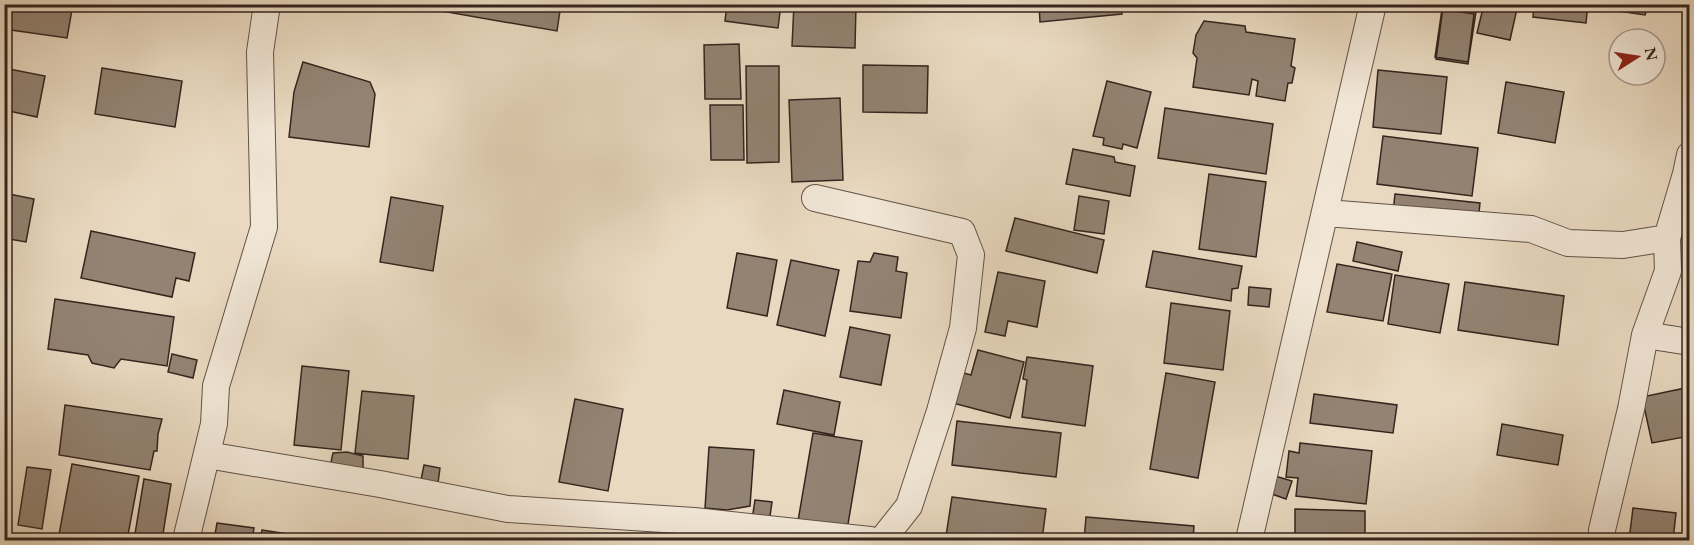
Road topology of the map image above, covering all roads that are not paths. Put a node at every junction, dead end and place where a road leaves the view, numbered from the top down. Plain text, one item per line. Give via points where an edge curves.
1 (267, 4) edge
2 (1373, 4) edge
3 (1689, 155) edge
4 (815, 198) dead end
5 (1326, 213) junction
6 (1667, 238) junction
7 (1645, 335) junction
8 (1689, 342) edge
9 (207, 455) junction
10 (186, 540) edge
11 (870, 540) edge
12 (882, 540) edge
13 (1249, 540) edge
14 (1602, 540) edge

1 - 9 street via 260,52 264,227 216,386
2 - 5 street
3 - 6 street
4 - 12 street via 962,232 971,255 963,328 940,411 909,506
5 - 6 street via 1531,229 1568,243 1623,245
5 - 13 street
6 - 7 street via 1668,271
7 - 8 street
7 - 14 street
9 - 10 street
9 - 11 street via 508,509 694,521

